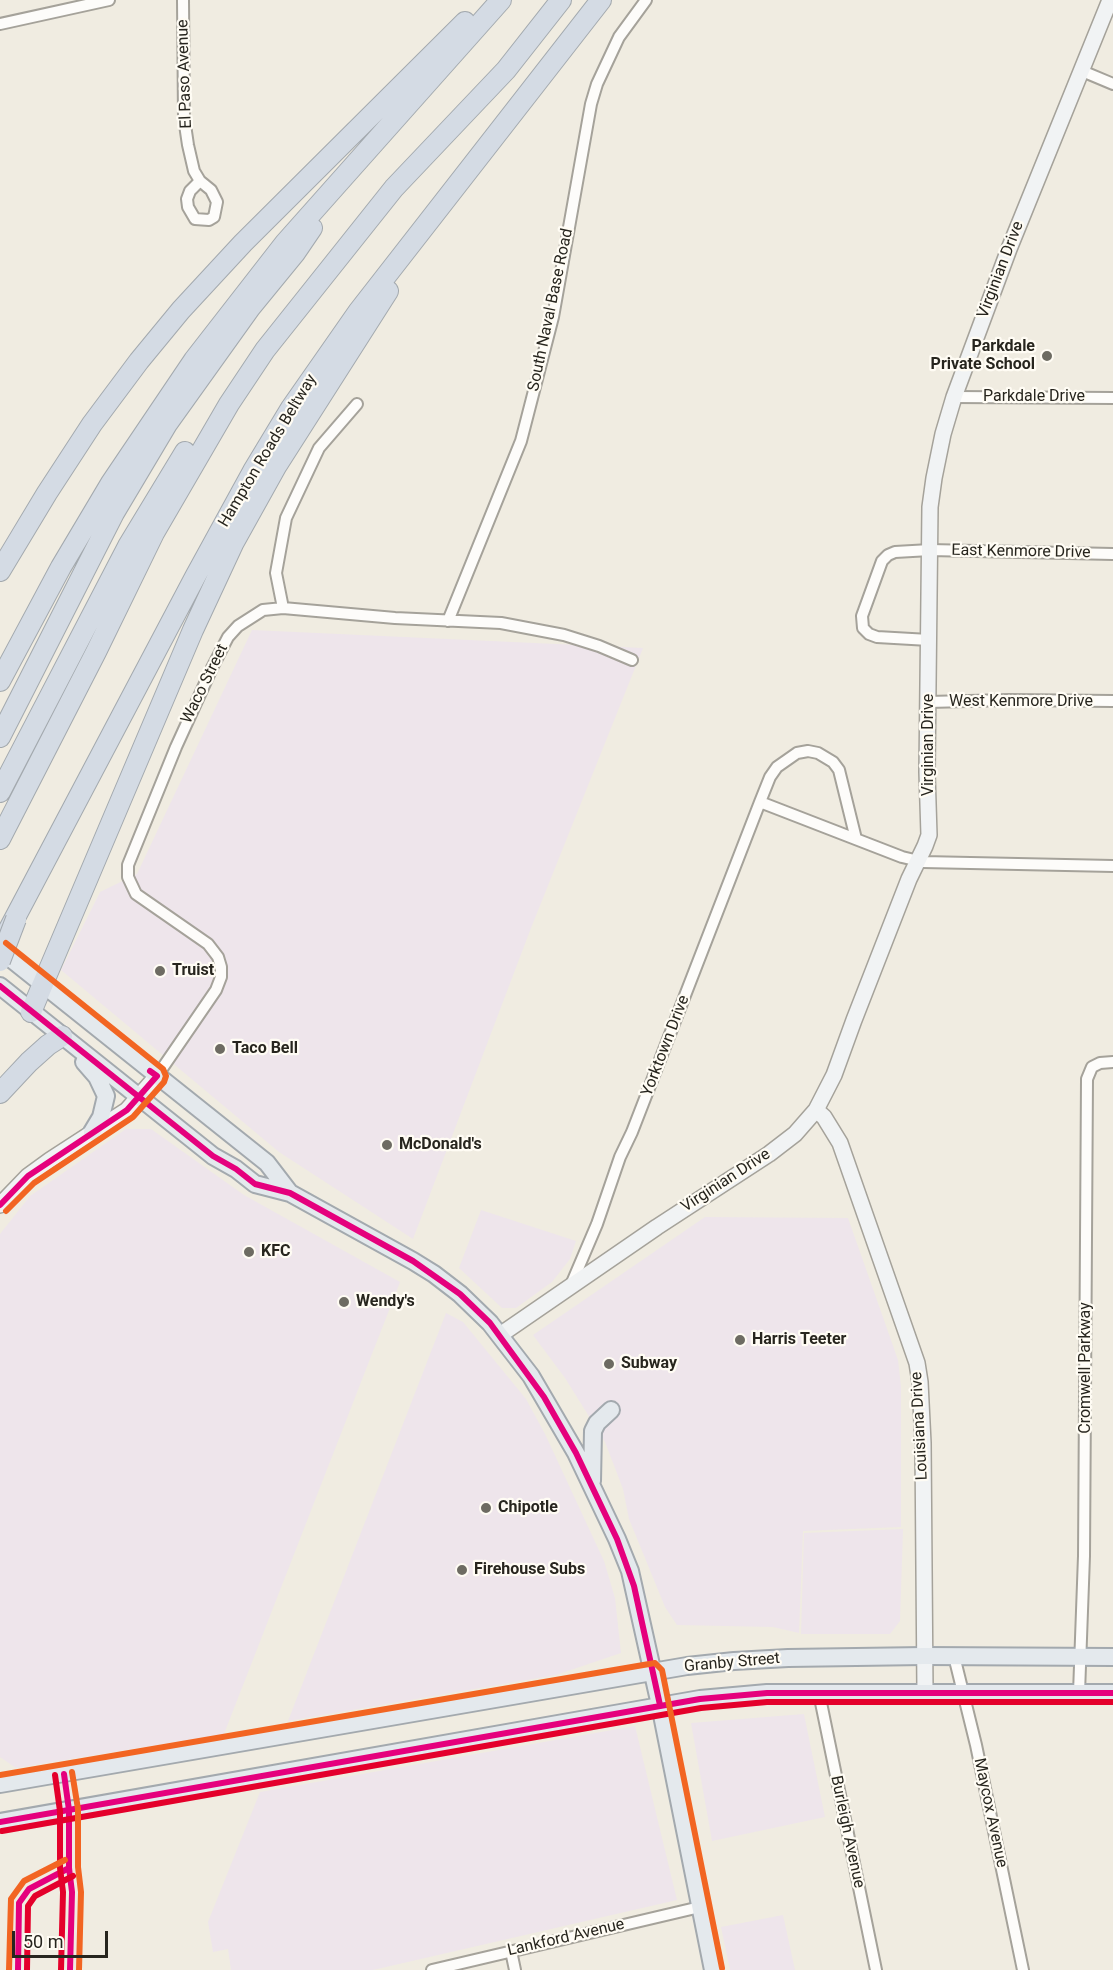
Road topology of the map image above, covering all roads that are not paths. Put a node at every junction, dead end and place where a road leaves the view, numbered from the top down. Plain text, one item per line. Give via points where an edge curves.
1 (109, 0) edge
2 (183, 0) edge
3 (485, 0) edge
4 (501, 0) edge
5 (561, 0) edge
6 (601, 0) edge
7 (646, 0) edge
8 (1110, 0) edge
9 (0, 24) edge
10 (534, 33) junction
11 (1082, 71) junction
12 (1113, 84) edge
13 (347, 172) junction
14 (200, 181) dead end
15 (432, 217) junction
16 (954, 397) junction
17 (1113, 398) edge
18 (357, 404) dead end
19 (930, 550) junction
20 (1113, 554) edge
21 (0, 571) edge
22 (282, 608) junction
23 (448, 621) junction
24 (929, 640) junction
25 (632, 660) dead end
26 (0, 681) edge
27 (1113, 701) edge
28 (928, 702) junction
29 (0, 736) edge
30 (0, 792) edge
31 (760, 802) junction
32 (0, 839) edge
33 (856, 839) junction
34 (918, 861) junction
35 (1113, 866) edge
36 (16, 919) junction
37 (0, 944) edge
38 (0, 950) edge
39 (0, 961) edge
40 (0, 986) edge
41 (43, 986) junction
42 (32, 1012) junction
43 (62, 1036) junction
44 (1113, 1062) edge
45 (156, 1077) junction
46 (0, 1093) edge
47 (140, 1097) junction
48 (816, 1110) junction
49 (92, 1132) junction
50 (290, 1193) junction
51 (0, 1205) edge
52 (570, 1288) junction
53 (500, 1335) junction
54 (611, 1410) dead end
55 (592, 1485) junction
56 (924, 1656) junction
57 (954, 1656) junction
58 (1080, 1656) junction
59 (1113, 1657) edge
60 (653, 1672) junction
61 (925, 1692) junction
62 (963, 1692) junction
63 (819, 1693) junction
64 (1079, 1693) junction
65 (1113, 1693) edge
66 (660, 1705) junction
67 (0, 1784) edge
68 (0, 1822) edge
69 (700, 1907) junction
70 (511, 1951) junction
71 (432, 1970) edge
72 (515, 1970) edge
73 (713, 1970) edge
74 (876, 1970) edge
75 (1023, 1970) edge

1 - 9 street
2 - 14 street, El Paso Avenue via 184,118 194,171
3 - 21 highway via 181,310 92,424
4 - 13 highway
5 - 10 highway
6 - 15 highway, Hampton Roads Beltway
7 - 23 street, South Naval Base Road via 619,37 597,84 553,317 527,421
8 - 11 street, Virginian Drive
10 - 30 highway via 347,234 271,327 226,390 128,546
10 - 32 highway via 506,70 394,188 265,350 235,395 154,533
11 - 12 street
11 - 16 street, Virginian Drive via 1013,238
13 - 26 highway via 254,281 152,419 61,567
13 - 29 highway via 295,253 250,308 167,424 99,541
15 - 36 highway, Hampton Roads Beltway via 332,349 253,471
15 - 41 highway via 277,465 233,544
16 - 17 street, Parkdale Drive
16 - 19 street, Virginian Drive via 934,478
18 - 22 street via 319,448 286,518 276,573
19 - 20 street, East Kenmore Drive
19 - 24 street, Virginian Drive
19 - 24 street, East Kenmore Drive via 895,552 882,561 861,622 869,634 877,637
22 - 23 street, Waco Street
22 - 45 street, Waco Street via 251,616 228,637 176,747 128,865 128,877 136,894 208,944 221,967 216,990
23 - 25 street, Waco Street via 530,627
24 - 28 street, Virginian Drive
27 - 28 street, West Kenmore Drive
28 - 34 street, Virginian Drive via 930,823
31 - 33 street
31 - 33 street, Yorktown Drive via 770,777 786,759 797,753 818,753 839,770
31 - 52 street, Yorktown Drive
33 - 34 street
34 - 35 street
34 - 48 street, Virginian Drive via 844,1051
36 - 37 highway, Hampton Roads Beltway, bridge
36 - 39 highway, bridge
38 - 41 main road
40 - 42 main road
41 - 42 highway
41 - 45 main road
42 - 43 main road
43 - 46 highway via 45,1047
43 - 47 main road
43 - 49 main road via 97,1077 106,1096
44 - 58 street, Cromwell Parkway via 1092,1067 1087,1079
45 - 47 street
45 - 50 main road via 267,1164
47 - 49 street
47 - 50 main road via 213,1156 255,1184
48 - 52 street, Virginian Drive via 795,1134 769,1154
48 - 56 street, Louisiana Drive via 840,1143 918,1372 923,1443
49 - 51 street via 28,1176
50 - 53 main road via 412,1260 460,1294
52 - 53 street, Virginian Drive
53 - 55 main road via 544,1397
54 - 55 main road via 597,1423 591,1436
55 - 60 main road via 630,1571
56 - 57 main road, Granby Street
56 - 60 main road, Granby Street via 734,1661
56 - 61 street, Louisiana Drive
57 - 58 main road, Granby Street
57 - 62 street, Maycox Avenue
58 - 59 main road, Granby Street
58 - 64 street, Cromwell Parkway
60 - 66 main road
60 - 67 main road, Granby Street
61 - 62 main road, Granby Street
61 - 63 main road, Granby Street
62 - 64 main road, Granby Street
62 - 75 street, Maycox Avenue
63 - 66 main road, Granby Street via 767,1693
63 - 74 street, Burleigh Avenue
64 - 65 main road, Granby Street
66 - 68 main road, Granby Street
66 - 69 main road
69 - 70 street, Lankford Avenue
69 - 73 main road
70 - 71 street, Lankford Avenue
70 - 72 street

